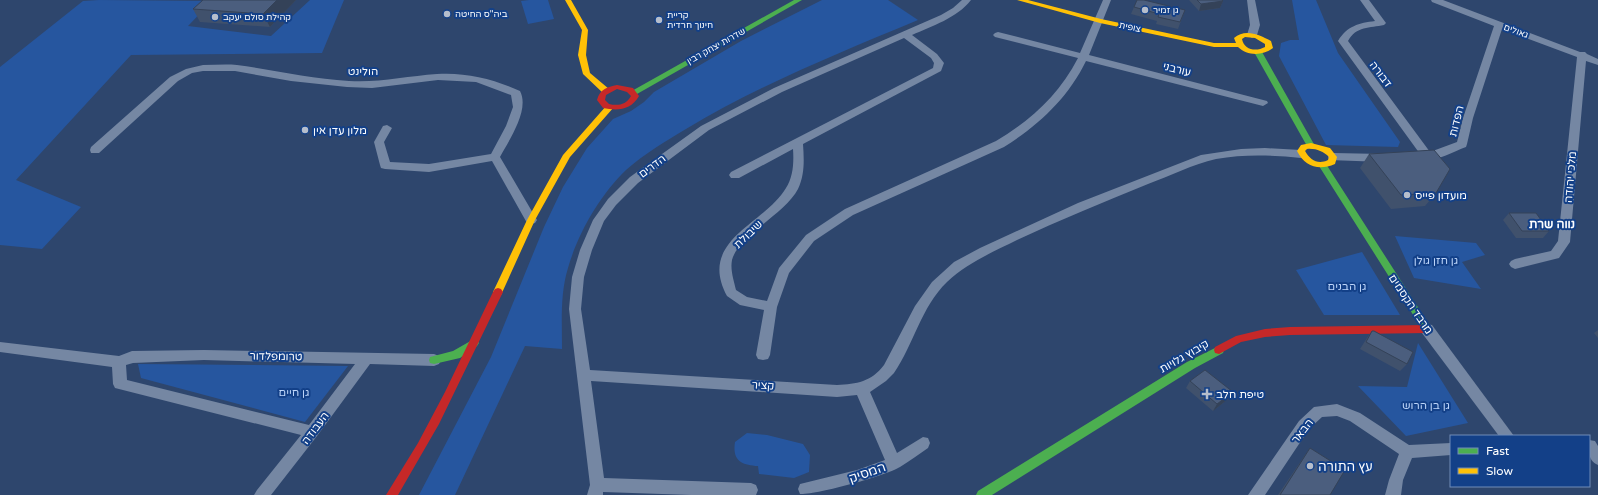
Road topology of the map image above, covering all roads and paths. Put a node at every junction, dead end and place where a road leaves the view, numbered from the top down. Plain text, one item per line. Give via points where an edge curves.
1 (568, 0) edge
2 (799, 0) edge
3 (967, 0) edge
4 (1020, 0) edge
5 (1108, 0) edge
6 (1251, 0) edge
7 (1364, 0) edge
8 (1435, 0) edge
9 (1100, 21) junction
10 (1499, 24) junction
11 (905, 34) junction
12 (998, 35) dead end
13 (1252, 35) junction
14 (1240, 45) junction
15 (1258, 52) junction
16 (1582, 54) junction
17 (1084, 58) junction
18 (1598, 62) edge
19 (606, 91) junction
20 (634, 92) junction
21 (1263, 103) dead end
22 (610, 107) junction
23 (387, 128) dead end
24 (798, 143) junction
25 (1311, 146) junction
26 (95, 150) dead end
27 (1301, 154) junction
28 (495, 157) junction
29 (1333, 157) junction
30 (1396, 157) edge
31 (1412, 157) edge
32 (1428, 157) junction
33 (1323, 166) junction
34 (735, 175) dead end
35 (531, 220) junction
36 (1515, 264) dead end
37 (771, 307) junction
38 (1427, 329) junction
39 (475, 342) junction
40 (0, 347) edge
41 (763, 355) dead end
42 (366, 359) junction
43 (119, 362) junction
44 (441, 368) junction
45 (584, 375) junction
46 (454, 383) junction
47 (862, 389) junction
48 (312, 432) junction
49 (1506, 435) edge
50 (1598, 438) edge
51 (923, 443) dead end
52 (1590, 445) edge
53 (1590, 447) edge
54 (1450, 449) edge
55 (1407, 452) junction
56 (1598, 458) edge
57 (894, 463) junction
58 (406, 473) junction
59 (805, 489) dead end
60 (596, 490) edge
61 (751, 490) dead end
62 (988, 493) edge
63 (262, 495) edge
64 (392, 495) edge
65 (399, 495) edge
66 (1256, 495) edge
67 (1393, 495) edge

1 - 19 street via 585,30 582,55 587,74
2 - 20 street, שדרות יצחק רבין
3 - 11 street, הדרים via 944,17
4 - 9 street, צופית
5 - 9 street
6 - 13 street via 1255,25
7 - 32 street, דבורה via 1381,23 1352,28 1343,41
8 - 10 street, גאולים
9 - 14 street, צופית via 1214,45
9 - 17 street
10 - 16 street, גאולים
10 - 32 street, הפדות via 1462,144
11 - 24 street via 934,56 939,63 938,69
11 - 45 street, הדרים via 778,90 705,128 639,175 612,202 599,220 578,277 575,309
12 - 17 street, עורבני
13 - 14 street via 1240,36
13 - 15 street via 1262,38 1270,46 1267,50
14 - 15 street
15 - 25 street
16 - 18 street, גאולים
16 - 36 street, מלכי יהודה via 1564,242 1555,255
17 - 21 street, עורבני
17 - 37 street via 1048,109 1019,134 849,212 816,234 797,252 783,271
19 - 20 street via 622,87
19 - 22 street via 601,100
20 - 22 street via 631,103 621,107
22 - 35 street via 567,155
23 - 28 street via 379,142 385,165 429,168
24 - 34 street
24 - 37 street, שיבולת via 798,175 792,190 736,244 726,260 726,276 731,293 744,301
25 - 27 street via 1302,149
25 - 29 street via 1327,150
26 - 28 street, הולינט via 174,79 189,71 203,68 235,68 347,84 372,85 438,77 477,79 503,87 516,93 518,107
27 - 33 street via 1312,164
27 - 47 street via 1243,151 1205,158 1072,210 985,250 962,264 930,293 888,371
28 - 35 street
29 - 30 street
29 - 33 street via 1330,164
31 - 32 street, הפדות
33 - 38 street, מרבד הקסמים
35 - 39 street
37 - 41 street
38 - 49 street, מרבד הקסמים
38 - 62 street, קיבוץ גלויות via 1290,331 1239,338 1191,365
39 - 44 street via 462,354 448,359
39 - 46 street
40 - 43 street, טרומפלדור
42 - 43 street, טרומפלדור via 204,355 132,358
42 - 44 street, טרומפלדור
42 - 48 street, העבודה
43 - 48 street via 120,384
44 - 46 street
45 - 47 street, קציר via 837,391
45 - 60 street, הדרים
46 - 58 street
47 - 57 street
48 - 63 street, העבודה
50 - 52 street
51 - 57 street, המסיק
53 - 56 street
54 - 55 street
55 - 66 street, הבאר via 1355,417 1337,410 1319,411 1304,425
55 - 67 street
57 - 59 street, המסיק via 820,487
58 - 64 street
58 - 65 street
60 - 61 street

